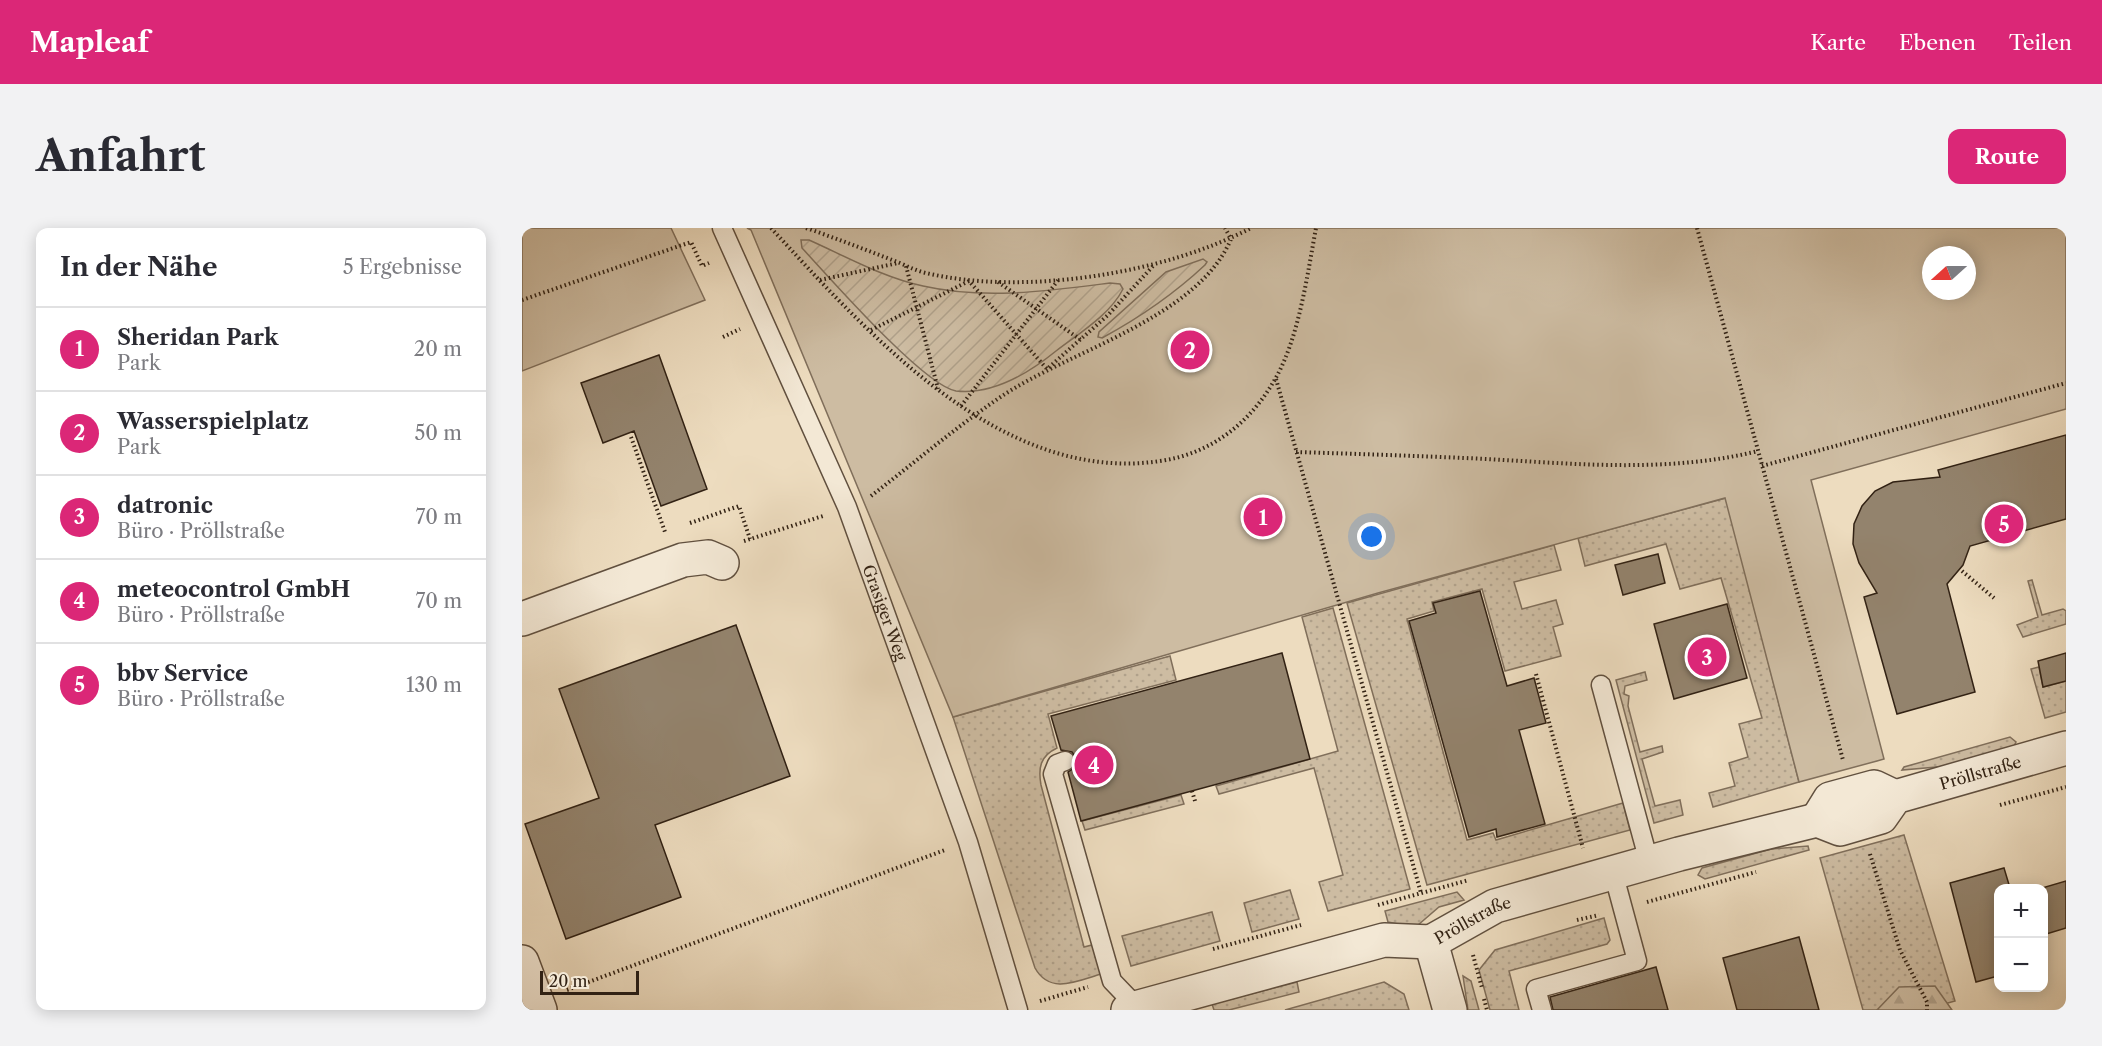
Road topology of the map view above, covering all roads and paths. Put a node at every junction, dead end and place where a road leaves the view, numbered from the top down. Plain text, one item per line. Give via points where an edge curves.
1 (722, 228) edge
2 (771, 228) edge
3 (806, 228) edge
4 (1225, 228) edge
5 (1251, 228) edge
6 (1316, 228) edge
7 (1697, 228) edge
8 (1231, 238) junction
9 (733, 252) junction
10 (899, 263) junction
11 (1155, 264) junction
12 (905, 266) junction
13 (1059, 279) junction
14 (819, 280) junction
15 (969, 281) junction
16 (997, 281) junction
17 (522, 300) edge
18 (917, 309) junction
19 (1036, 309) junction
20 (871, 330) junction
21 (1017, 334) junction
22 (1082, 340) junction
23 (1047, 369) junction
24 (1275, 379) junction
25 (2066, 383) edge
26 (938, 389) junction
27 (961, 406) junction
28 (976, 415) junction
29 (631, 437) dead end
30 (1296, 452) junction
31 (1758, 452) junction
32 (1762, 466) junction
33 (847, 507) junction
34 (665, 532) dead end
35 (715, 560) joint
36 (1962, 571) dead end
37 (1994, 598) dead end
38 (522, 619) edge
39 (1536, 674) dead end
40 (1601, 685) dead end
41 (2066, 748) edge
42 (1065, 761) dead end
43 (1846, 770) dead end
44 (2066, 787) edge
45 (1192, 791) dead end
46 (1195, 801) dead end
47 (1997, 805) dead end
48 (968, 842) junction
49 (1583, 849) dead end
50 (1869, 850) dead end
51 (1649, 862) junction
52 (1613, 872) junction
53 (1757, 872) dead end
54 (1421, 893) dead end
55 (1623, 908) junction
56 (1565, 924) dead end
57 (1434, 950) junction
58 (522, 962) edge
59 (571, 999) dead end
60 (1133, 1009) edge
61 (540, 1010) edge
62 (1018, 1010) edge
63 (1450, 1010) edge
64 (1487, 1010) edge
65 (1542, 1010) edge
66 (1928, 1010) edge

1 - 9 lane, Grasiger Weg
2 - 14 path
3 - 10 path
4 - 8 path
5 - 8 path
6 - 24 path via 1294,330
7 - 31 path
8 - 11 path
8 - 23 path via 1224,256 1184,294 1130,331
9 - 17 path via 702,266 691,242
9 - 33 lane, Grasiger Weg
10 - 12 path
10 - 14 path
11 - 13 path
11 - 22 path
12 - 15 path
12 - 18 path
13 - 16 path
13 - 19 path
14 - 20 path
15 - 16 path
15 - 18 path
15 - 21 path
16 - 19 path
18 - 20 path
18 - 26 path
19 - 21 path
19 - 22 path
20 - 26 path
21 - 23 path
21 - 27 path
22 - 23 path
23 - 28 path
24 - 28 path via 1257,408 1237,428 1187,455 1148,463 1112,464 1061,454 1030,445
24 - 30 path
25 - 32 path
26 - 27 path
27 - 28 path
28 - 33 path via 866,500
29 - 34 path
30 - 31 path via 1595,465 1688,463
30 - 54 path
31 - 32 path
32 - 43 path
33 - 35 path via 750,539
33 - 48 lane, Grasiger Weg
35 - 38 street via 683,560
36 - 37 path
39 - 49 path
40 - 51 lane
41 - 51 street, Pröllstraße via 1894,797 1874,787 1830,799 1817,820
42 - 60 lane via 1057,764 1053,774 1112,981
44 - 47 path
45 - 46 path
48 - 59 path via 567,989
48 - 62 lane, Grasiger Weg
50 - 66 path via 1896,940
51 - 52 street, Pröllstraße
52 - 55 lane
52 - 57 street, Pröllstraße via 1495,906
53 - 55 path
55 - 56 path
55 - 65 lane via 1637,961 1536,989
57 - 60 street, Pröllstraße via 1384,940
57 - 63 street
57 - 64 path via 1471,949
58 - 61 street

